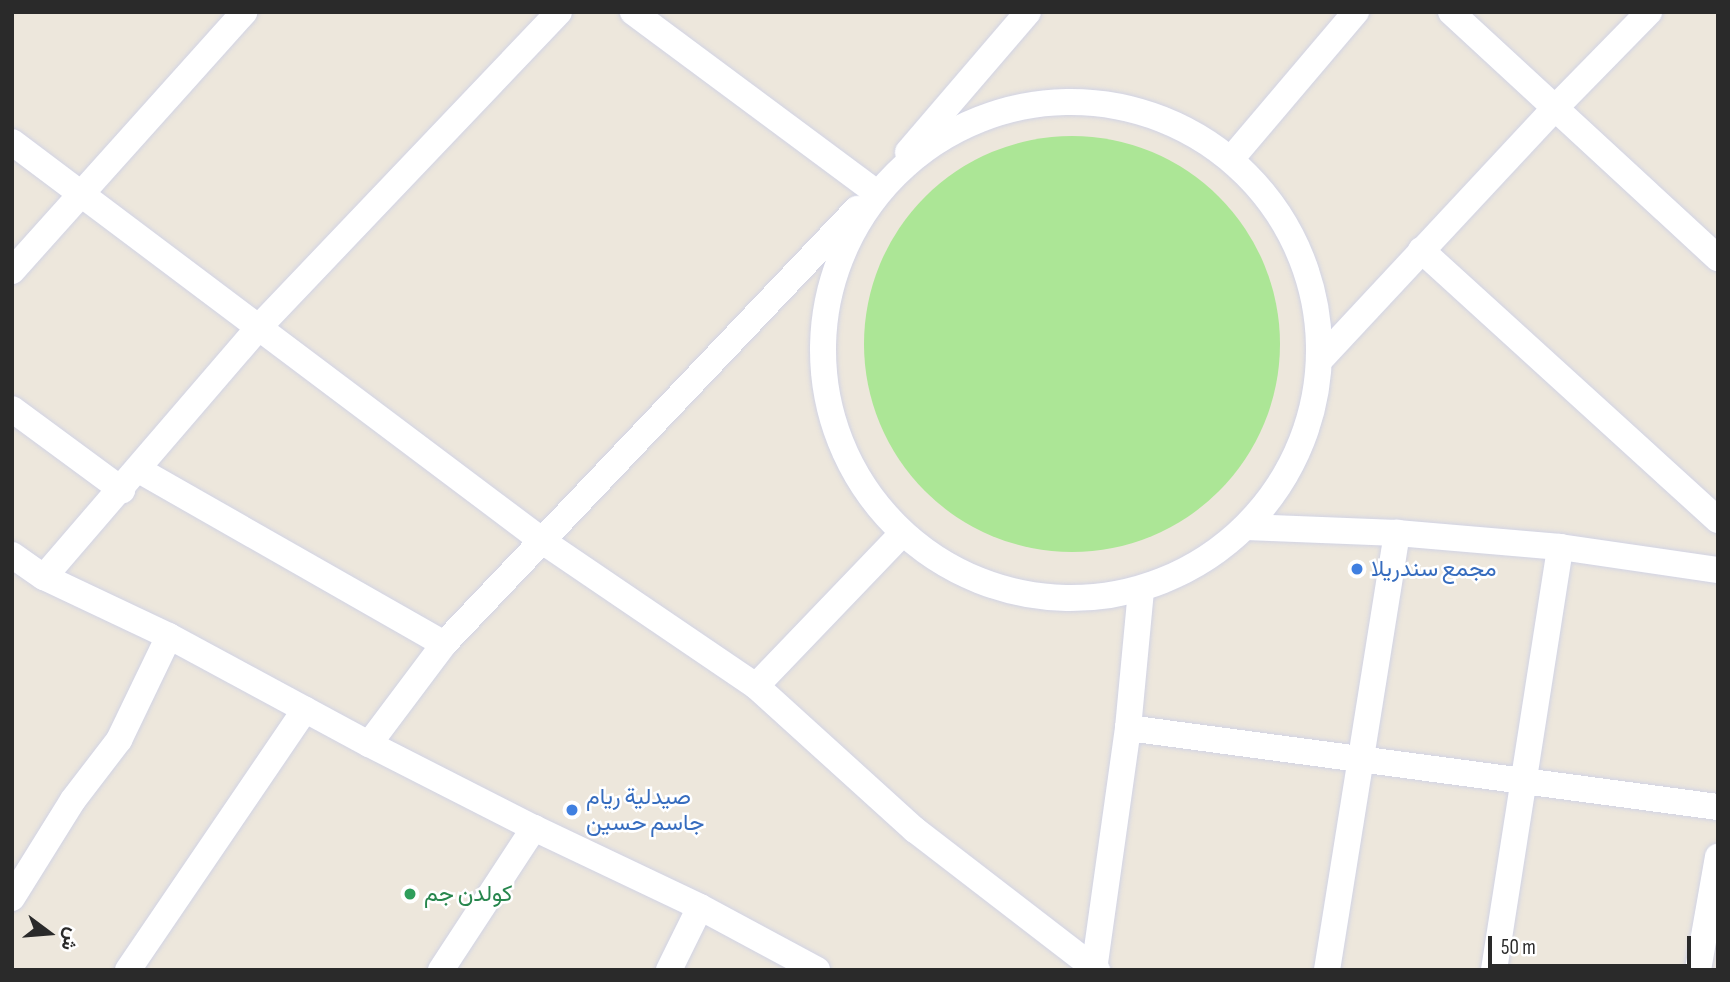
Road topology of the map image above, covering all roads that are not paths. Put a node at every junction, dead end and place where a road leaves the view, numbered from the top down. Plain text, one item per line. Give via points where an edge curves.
1 (244, 12) edge
2 (559, 12) edge
3 (633, 12) edge
4 (1028, 12) edge
5 (1356, 12) edge
6 (1451, 12) edge
7 (1649, 12) edge
8 (1554, 108) junction
9 (12, 142) edge
10 (1232, 158) junction
11 (874, 191) junction
12 (82, 193) junction
13 (1421, 250) junction
14 (1718, 258) edge
15 (12, 271) edge
16 (259, 327) junction
17 (1320, 360) junction
18 (12, 409) edge
19 (139, 470) junction
20 (122, 490) junction
21 (1718, 520) edge
22 (1246, 527) junction
23 (1397, 533) junction
24 (902, 534) junction
25 (544, 542) junction
26 (1560, 547) junction
27 (12, 555) edge
28 (1718, 570) edge
29 (44, 578) junction
30 (1141, 590) junction
31 (169, 636) junction
32 (444, 644) junction
33 (756, 687) junction
34 (305, 710) junction
35 (1128, 727) junction
36 (369, 744) junction
37 (1361, 759) junction
38 (1524, 781) junction
39 (1718, 807) edge
40 (534, 828) junction
41 (1718, 857) edge
42 (12, 898) edge
43 (700, 906) junction
44 (1095, 969) edge
45 (128, 970) edge
46 (441, 970) edge
47 (669, 970) edge
48 (817, 970) edge
49 (1327, 970) edge
50 (1494, 970) edge
51 (1698, 970) edge

1 - 12 street
2 - 16 street
3 - 11 street
4 - 11 street
5 - 10 street
6 - 8 street
7 - 8 street
8 - 13 street
8 - 14 street
9 - 12 street
10 - 11 street via 1161,117 1080,100 999,111 925,149
10 - 17 street via 1287,227 1312,285
11 - 24 street via 835,272 823,342 831,413 849,457 858,478
11 - 25 street
12 - 15 street
12 - 16 street
13 - 17 street
13 - 21 street
16 - 19 street
16 - 25 street
17 - 22 street via 1310,421 1284,478
18 - 20 street
19 - 20 street
19 - 32 street
20 - 29 street
22 - 23 street
22 - 30 street via 1197,565
23 - 26 street
23 - 37 street
24 - 30 street via 974,580 1056,599
24 - 33 street
25 - 32 street
25 - 33 street
26 - 28 street
26 - 38 street
27 - 29 street
29 - 31 street
30 - 35 street
31 - 34 street
31 - 42 street via 119,740 73,800
32 - 36 street
33 - 44 street via 915,830
34 - 36 street
34 - 45 street
35 - 37 street
35 - 44 street
36 - 40 street
37 - 38 street
37 - 49 street
38 - 39 street
38 - 50 street
40 - 43 street
40 - 46 street
41 - 51 street
43 - 47 street
43 - 48 street

